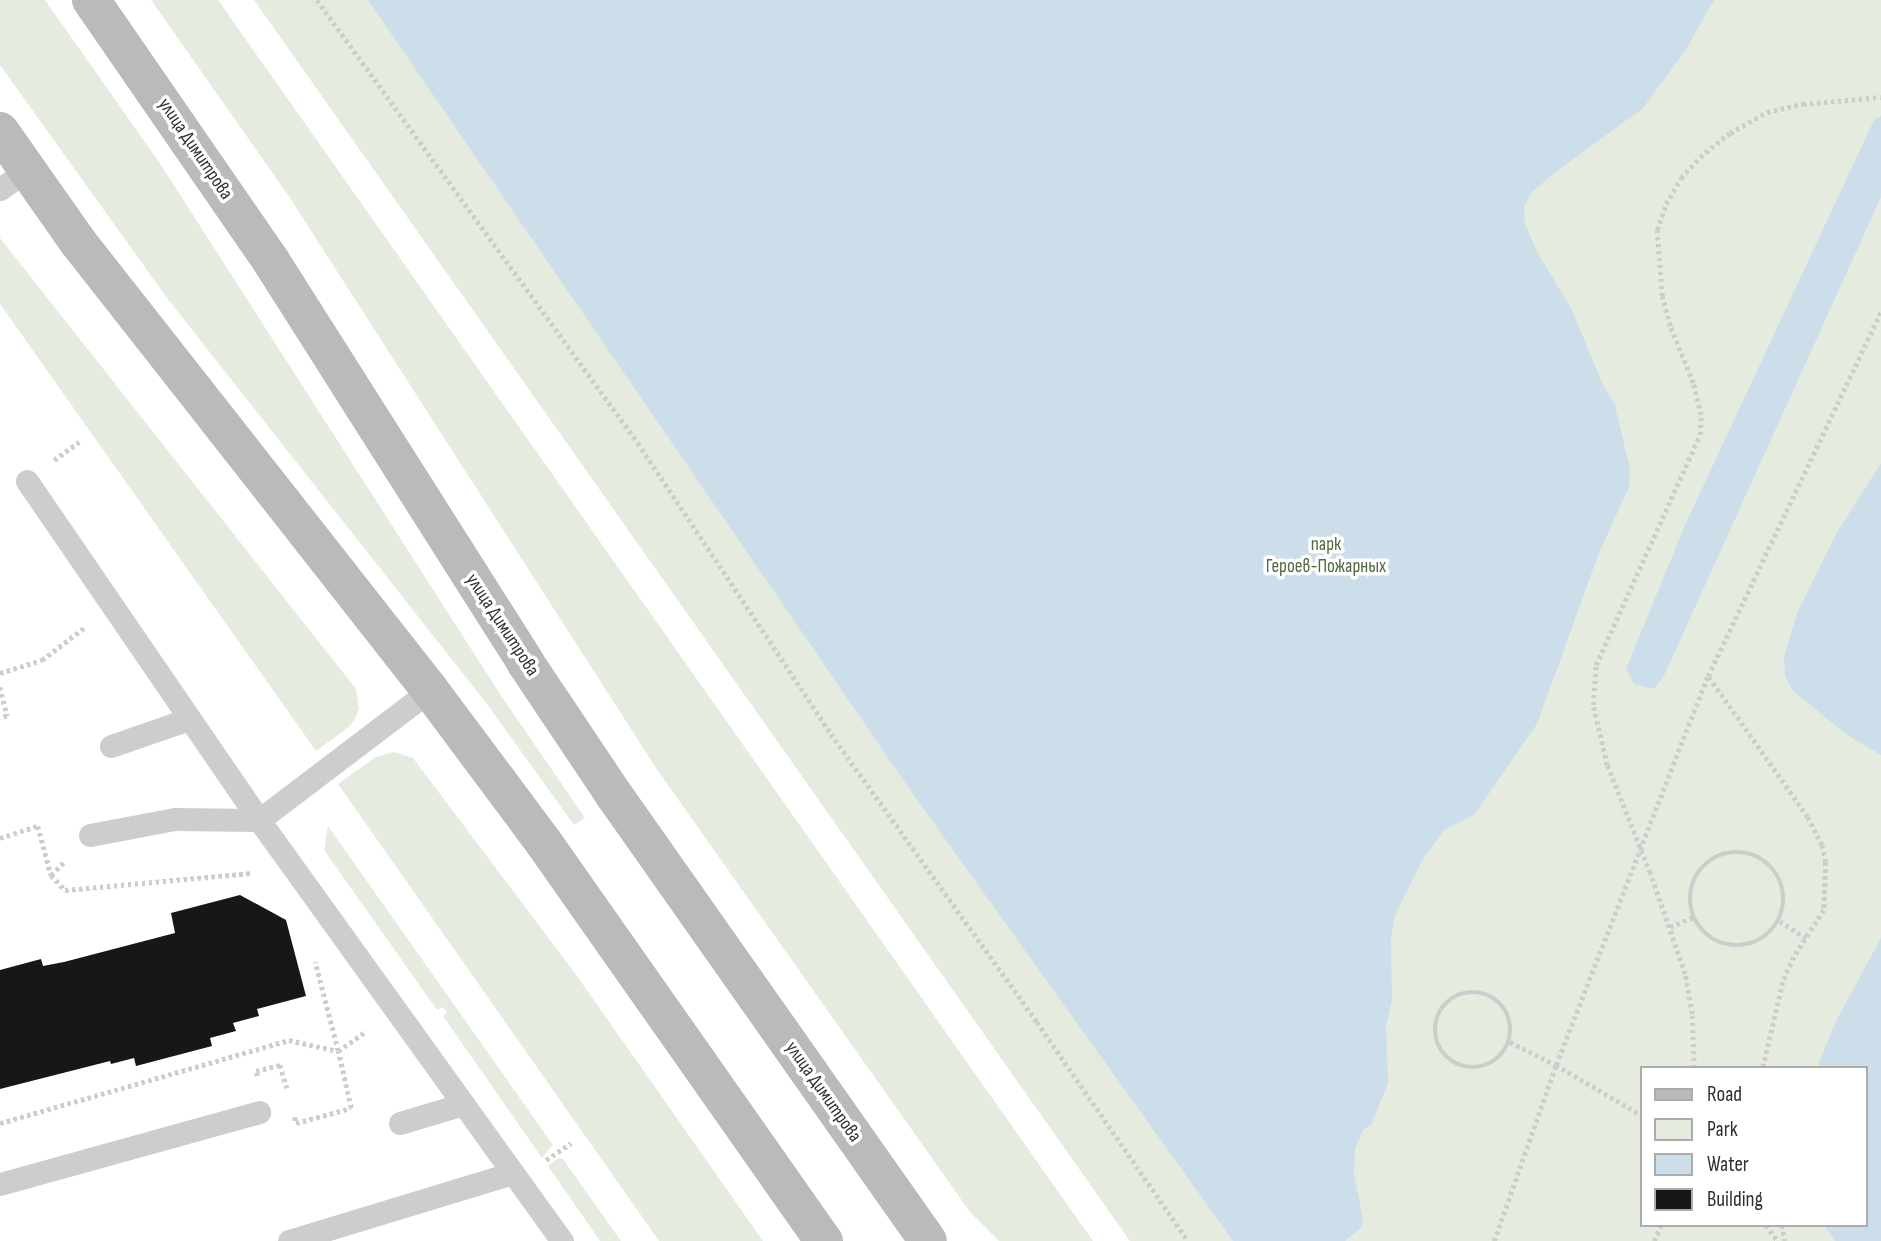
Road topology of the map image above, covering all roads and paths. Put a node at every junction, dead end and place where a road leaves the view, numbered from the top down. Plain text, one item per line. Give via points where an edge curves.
1 (91, 0) edge
2 (317, 0) edge
3 (1881, 97) edge
4 (0, 131) edge
5 (14, 179) edge
6 (1881, 312) edge
7 (27, 481) dead end
8 (112, 607) junction
9 (0, 673) edge
10 (1708, 676) junction
11 (0, 687) edge
12 (430, 690) junction
13 (0, 718) edge
14 (189, 719) junction
15 (111, 746) dead end
16 (259, 820) junction
17 (90, 835) dead end
18 (0, 838) edge
19 (1640, 851) junction
20 (49, 866) dead end
21 (261, 874) dead end
22 (51, 875) dead end
23 (1694, 917) junction
24 (1780, 921) junction
25 (1670, 927) junction
26 (1807, 939) junction
27 (312, 952) dead end
28 (396, 1011) junction
29 (1510, 1042) junction
30 (338, 1051) junction
31 (1556, 1065) junction
32 (1694, 1066) edge
33 (1763, 1066) edge
34 (274, 1067) dead end
35 (287, 1091) dead end
36 (463, 1104) junction
37 (259, 1112) dead end
38 (294, 1113) dead end
39 (1640, 1114) edge
40 (0, 1123) edge
41 (400, 1123) dead end
42 (513, 1173) junction
43 (0, 1184) edge
44 (289, 1241) edge
45 (562, 1241) edge
46 (824, 1241) edge
47 (928, 1241) edge
48 (1188, 1241) edge
49 (1494, 1241) edge

1 - 47 street, улица Димитрова via 271,261 614,796
2 - 48 path via 638,443 831,734
3 - 19 path via 1767,112 1730,132 1681,178 1661,217 1657,259 1662,296 1693,383 1701,415 1700,435 1596,664 1592,685 1606,765
4 - 5 street
5 - 12 street via 78,242
6 - 10 path
7 - 8 lane
8 - 9 path via 42,660
8 - 14 lane
10 - 19 path
10 - 26 path via 1808,817 1822,845 1824,910
11 - 13 path via 7,716
12 - 16 lane
12 - 46 street
14 - 15 lane
14 - 16 lane
16 - 17 lane via 175,819
16 - 28 lane
18 - 20 path via 38,826
19 - 25 path
19 - 31 path
21 - 22 path via 65,890
23 - 24 path via 1706,935 1725,945 1746,945 1766,937
23 - 24 path via 1690,896 1695,876 1709,860 1739,852 1769,862 1781,879 1785,900
23 - 25 path
24 - 26 path
25 - 32 path via 1692,1014
26 - 33 path via 1783,982
27 - 30 path
28 - 30 path
28 - 36 lane
29 - 29 path via 1511,1024 1504,1007 1490,995 1472,991 1454,996 1440,1009 1435,1026 1437,1045 1448,1060 1465,1068 1484,1067 1500,1058
29 - 31 path
30 - 38 path via 351,1108 296,1122
30 - 40 path via 289,1040
31 - 39 path
31 - 49 path
34 - 35 path via 280,1065
36 - 41 lane
36 - 42 lane
37 - 43 lane
42 - 44 lane
42 - 45 lane

